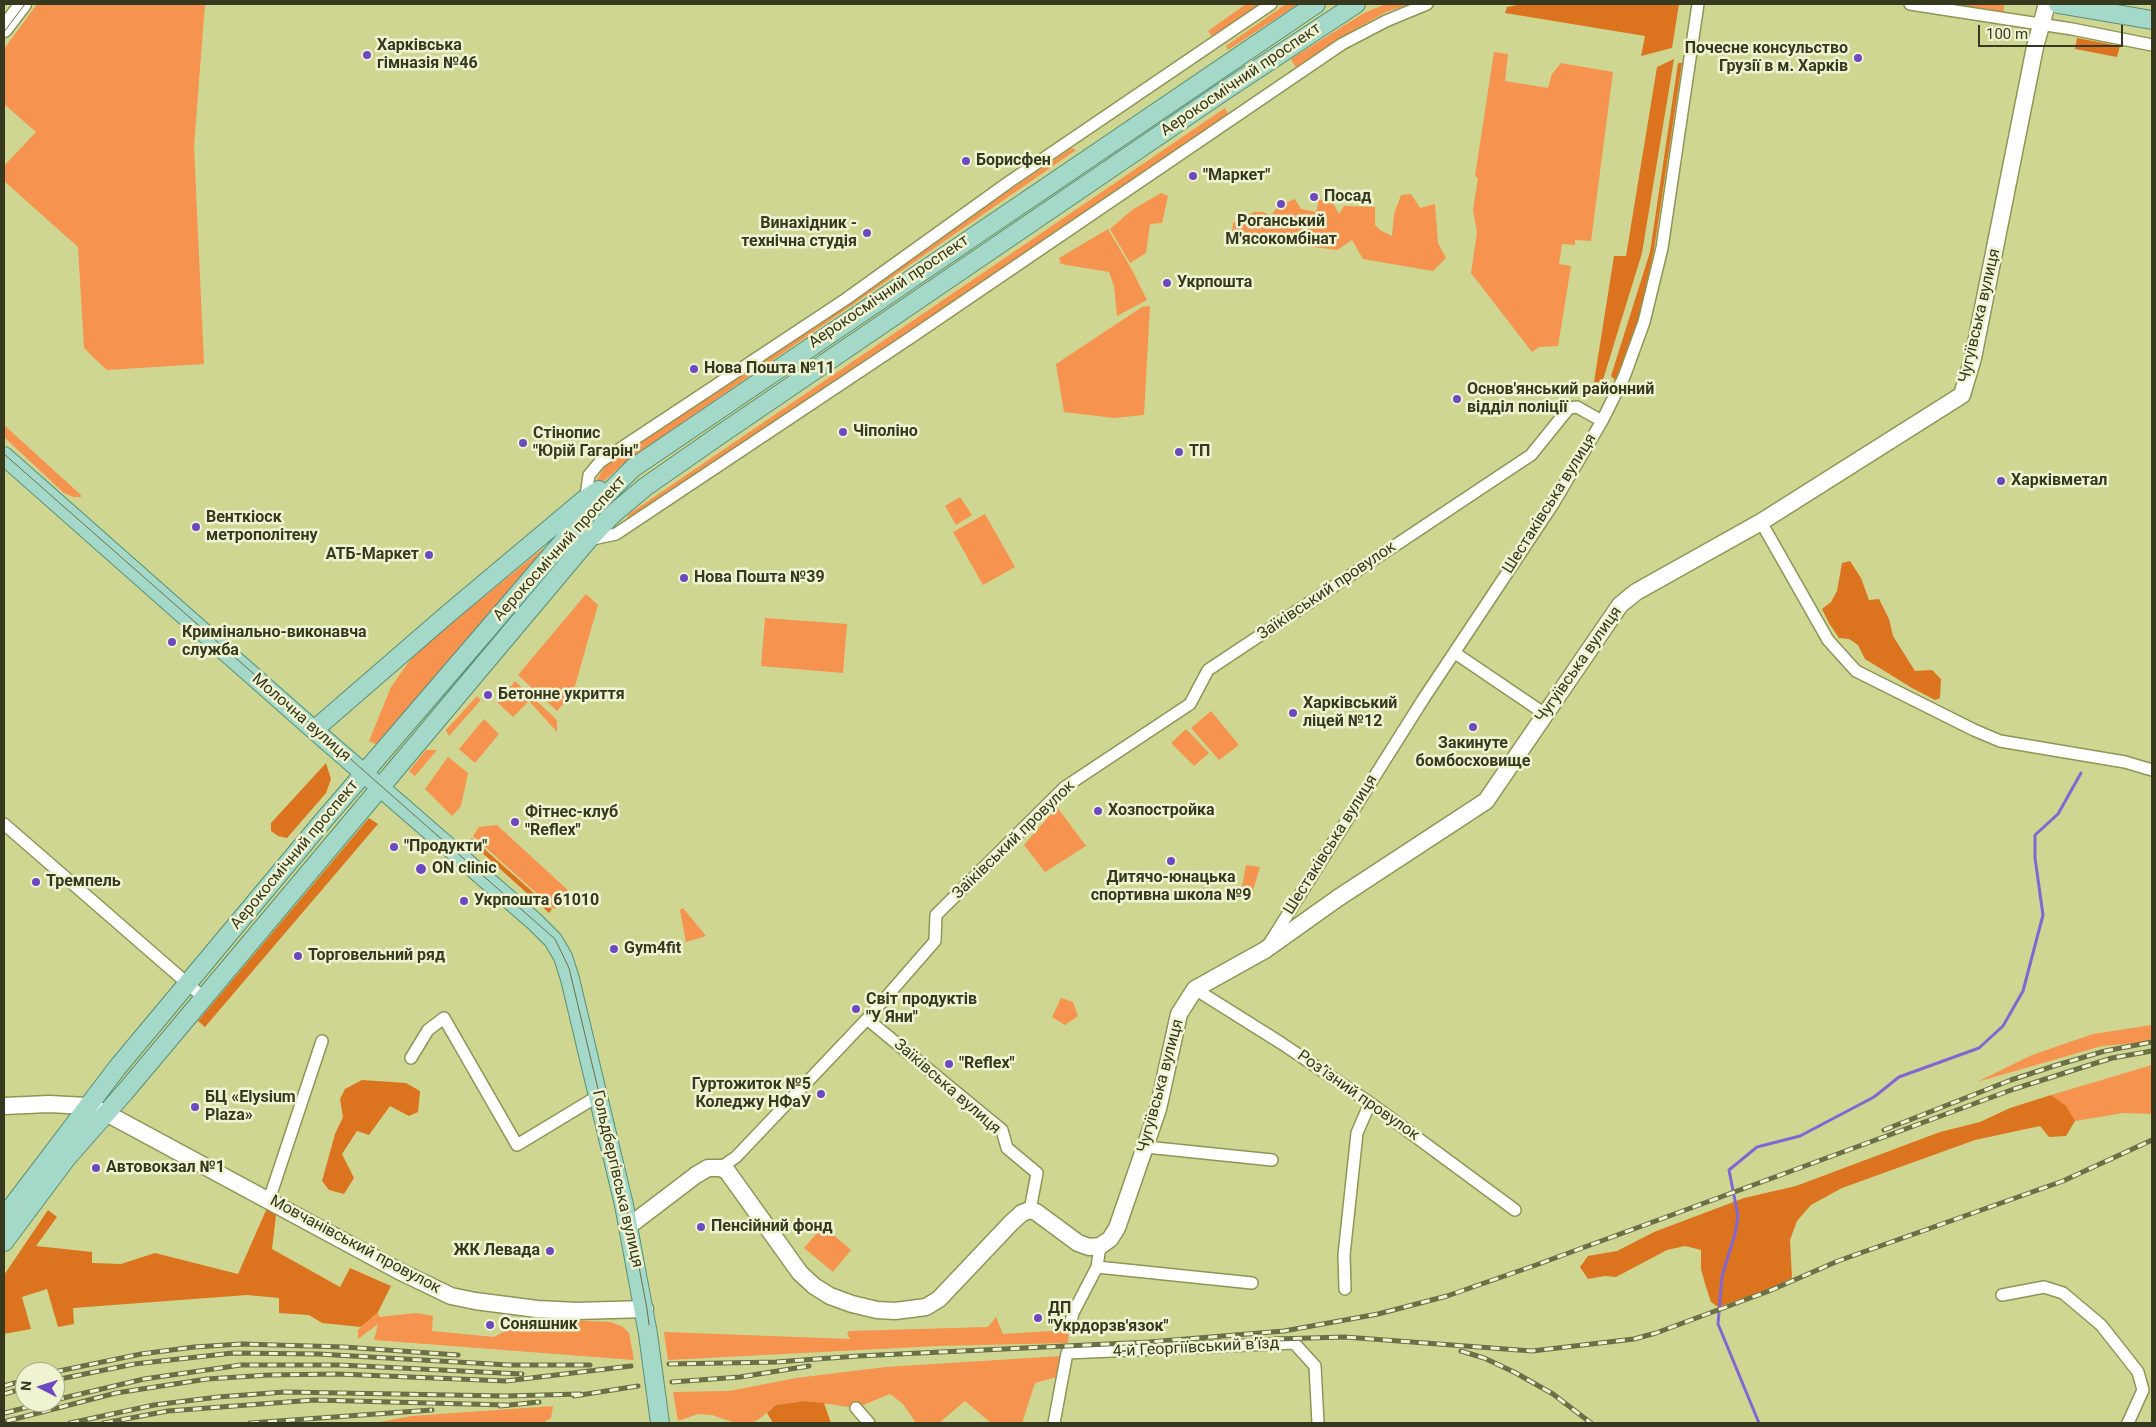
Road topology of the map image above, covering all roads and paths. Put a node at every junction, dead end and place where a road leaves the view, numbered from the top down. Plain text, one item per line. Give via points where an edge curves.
1 (23, 4) edge
2 (1271, 4) edge
3 (1316, 4) edge
4 (1356, 4) edge
5 (1427, 4) edge
6 (1698, 4) edge
7 (1910, 4) edge
8 (2047, 4) edge
9 (2058, 4) edge
10 (2152, 20) edge
11 (2040, 24) junction
12 (4, 29) edge
13 (2152, 45) edge
14 (1602, 421) junction
15 (4, 456) edge
16 (633, 468) junction
17 (585, 499) junction
18 (584, 517) junction
19 (1761, 522) junction
20 (588, 540) junction
21 (530, 546) junction
22 (550, 558) junction
23 (1455, 653) junction
24 (1546, 714) junction
25 (314, 730) junction
26 (2152, 770) edge
27 (364, 773) junction
28 (380, 787) junction
29 (4, 824) edge
30 (553, 940) joint
31 (1265, 950) junction
32 (187, 983) junction
33 (1195, 989) junction
34 (203, 997) junction
35 (867, 1019) junction
36 (322, 1042) dead end
37 (411, 1058) dead end
38 (103, 1086) junction
39 (598, 1096) junction
40 (1370, 1102) junction
41 (53, 1104) junction
42 (4, 1106) edge
43 (86, 1106) junction
44 (106, 1113) junction
45 (1146, 1147) junction
46 (1272, 1160) dead end
47 (720, 1168) junction
48 (269, 1200) junction
49 (1030, 1210) junction
50 (1515, 1210) dead end
51 (4, 1217) edge
52 (629, 1226) junction
53 (4, 1242) edge
54 (1100, 1246) junction
55 (1096, 1267) junction
56 (1252, 1283) dead end
57 (1345, 1289) dead end
58 (2002, 1295) dead end
59 (645, 1309) junction
60 (1070, 1325) dead end
61 (856, 1408) dead end
62 (660, 1423) edge
63 (869, 1423) edge
64 (1054, 1423) edge
65 (1318, 1423) edge
66 (2128, 1423) edge

1 - 12 street
2 - 17 street via 1009,182 846,299 600,462 589,475
3 - 16 main road, Аерокосмічний проспект
4 - 20 main road, Аерокосмічний проспект via 645,487
5 - 20 street via 1342,44 616,534
6 - 14 street, Шестаківська вулиця via 1662,248 1644,322 1624,377
7 - 11 street
8 - 11 street, Чугуївська вулиця
9 - 10 main road
11 - 13 street
11 - 19 street, Чугуївська вулиця via 1973,358 1962,395
14 - 23 street, Шестаківська вулиця via 1553,504
14 - 35 street, Заїківський провулок via 1577,407 1569,408 1531,455 1208,670 1190,704 1065,787 936,916 935,941
15 - 25 main road, Молочна вулиця
16 - 17 main road
16 - 18 main road, Аерокосмічний проспект
17 - 18 street
17 - 21 main road
18 - 22 main road, Аерокосмічний проспект
19 - 24 street, Чугуївська вулиця via 1636,592 1620,605
19 - 26 street via 1828,640 1856,671 2000,741 2120,761
20 - 28 main road, Аерокосмічний проспект
21 - 22 main road via 550,542
21 - 25 main road
22 - 27 main road, Аерокосмічний проспект
23 - 24 street
23 - 31 street, Шестаківська вулиця
24 - 31 street, Чугуївська вулиця via 1486,800
25 - 27 main road, Молочна вулиця
27 - 28 main road, Молочна вулиця
27 - 32 main road, Аерокосмічний проспект
28 - 30 main road, Молочна вулиця
28 - 34 main road, Аерокосмічний проспект
29 - 32 street
30 - 39 main road, Гольдбергівська вулиця via 567,969
31 - 33 street, Чугуївська вулиця
32 - 34 street
32 - 38 main road, Аерокосмічний проспект
33 - 40 street, Роз’їзний провулок
33 - 45 street, Чугуївська вулиця via 1179,1014
34 - 44 main road, Аерокосмічний проспект
35 - 47 street, Заїківський провулок via 736,1157
35 - 49 street, Заїківська вулиця via 1002,1130 1007,1148 1037,1173
36 - 48 street
37 - 39 street via 428,1030 444,1018 518,1145
38 - 41 street via 81,1097
38 - 43 main road, Аерокосмічний проспект
39 - 52 main road, Гольдбергівська вулиця
40 - 50 street, Роз’їзний провулок
40 - 57 street via 1357,1133 1344,1255
41 - 42 street
41 - 43 street
43 - 44 street, Мовчанівський провулок
43 - 51 main road, Аерокосмічний проспект
44 - 48 street, Мовчанівський провулок
44 - 53 main road, Аерокосмічний проспект via 66,1159
45 - 46 street
45 - 54 street, Чугуївська вулиця via 1116,1228 1110,1239
47 - 49 street via 727,1171 800,1273 814,1286 830,1296 877,1310 926,1307 939,1299 1011,1223
47 - 52 street via 708,1168 696,1175
48 - 59 street, Мовчанівський провулок via 399,1271 462,1299 577,1311
49 - 54 street via 1078,1243
52 - 59 main road, Гольдбергівська вулиця
54 - 55 street
55 - 56 street
55 - 60 street
58 - 66 street via 2044,1287 2063,1293 2101,1325 2138,1372 2143,1390
59 - 62 main road, Гольдбергівська вулиця, bridge
61 - 63 street
64 - 65 street, 4-й Георгіївський в’їзд via 1068,1353 1294,1343 1315,1366

